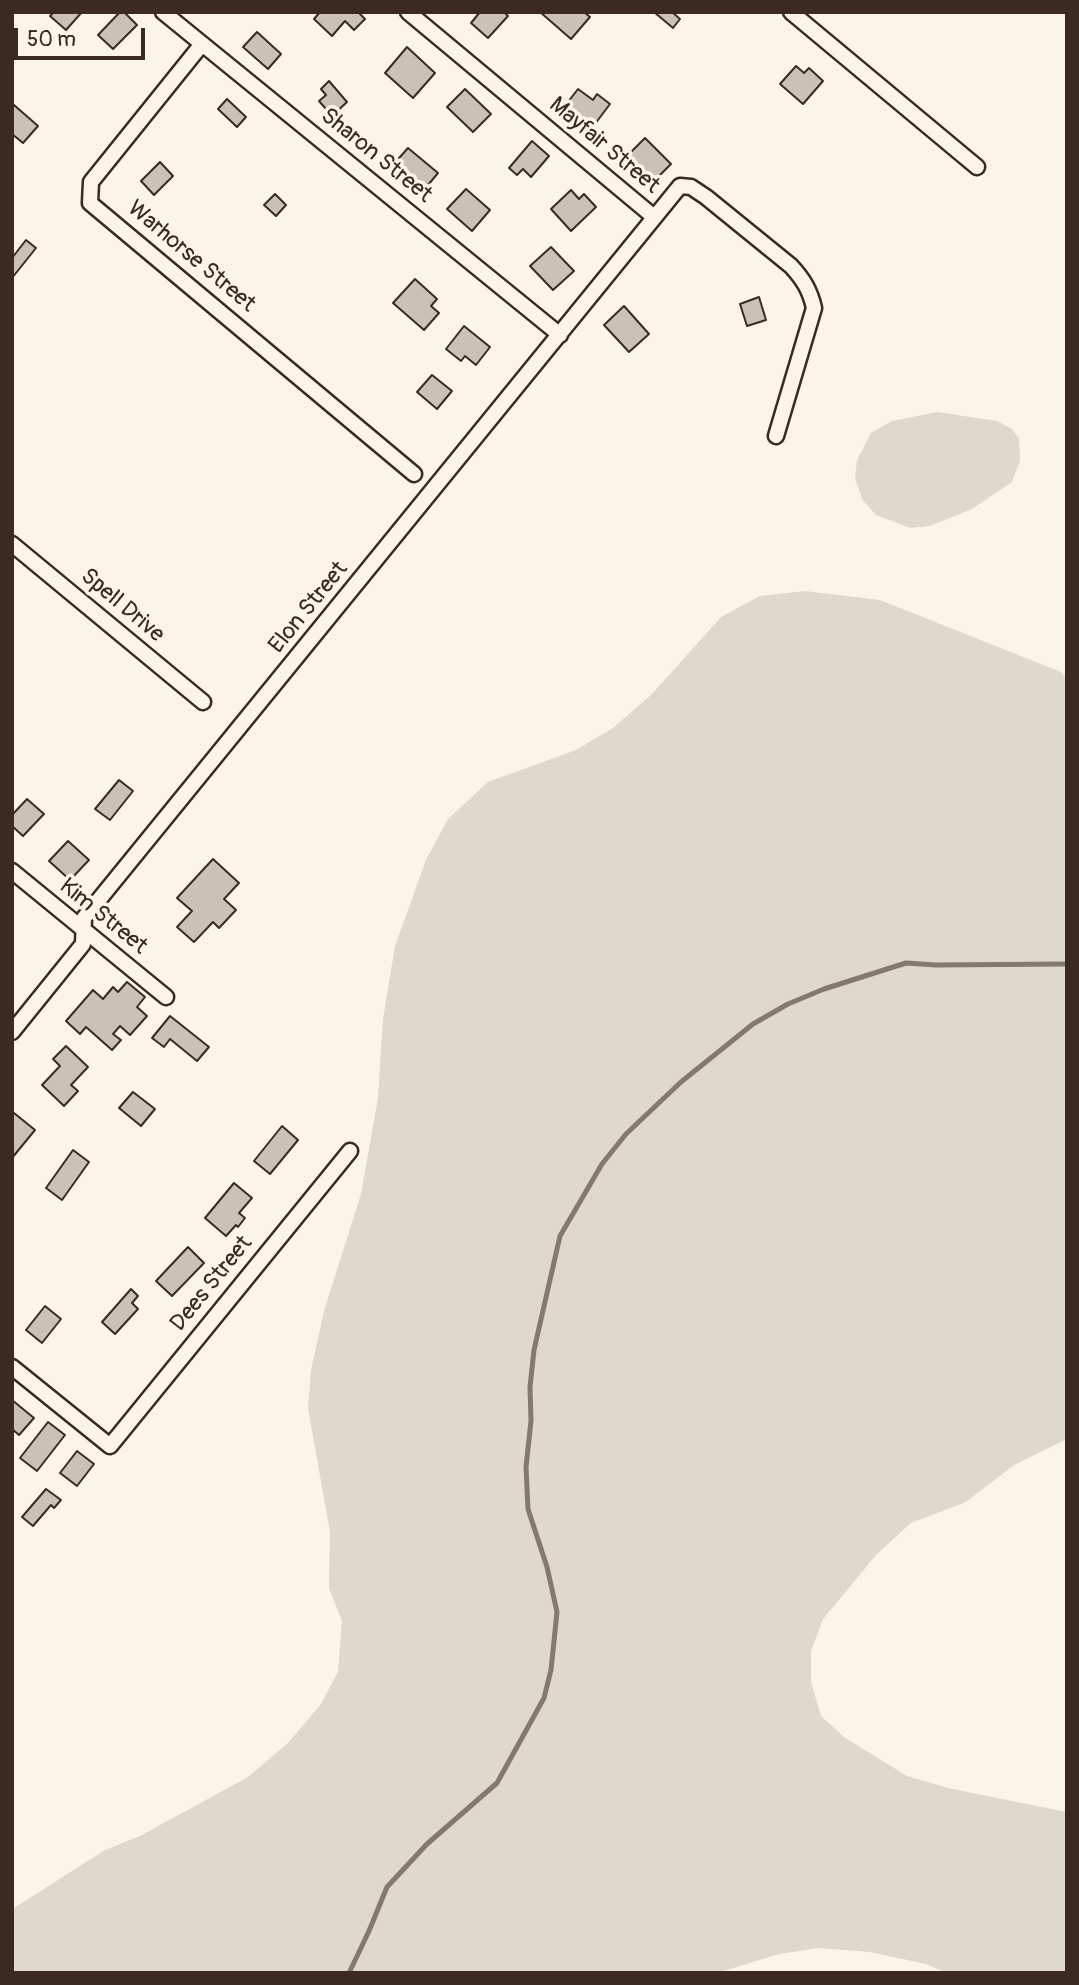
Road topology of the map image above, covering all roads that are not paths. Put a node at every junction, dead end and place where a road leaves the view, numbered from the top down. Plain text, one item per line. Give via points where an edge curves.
1 (163, 12) edge
2 (408, 12) edge
3 (791, 12) edge
4 (202, 44) junction
5 (977, 167) dead end
6 (654, 217) junction
7 (559, 335) junction
8 (776, 436) dead end
9 (414, 474) dead end
10 (12, 544) edge
11 (203, 702) dead end
12 (12, 871) edge
13 (83, 929) junction
14 (166, 997) dead end
15 (12, 1032) edge
16 (350, 1151) dead end
17 (12, 1367) edge

1 - 4 street, Sharon Street
2 - 6 street, Mayfair Street
3 - 5 street
4 - 7 street, Sharon Street
4 - 9 street, Warhorse Street via 91,182 90,203
6 - 7 street, Elon Street
6 - 8 street, Mayfair Street via 680,186 691,187 803,278 814,308
7 - 13 street, Elon Street via 84,918
10 - 11 street, Spell Drive
12 - 13 street, Kim Street
13 - 14 street, Kim Street
13 - 15 street, Elon Street via 83,944
16 - 17 street, Dees Street via 110,1446

